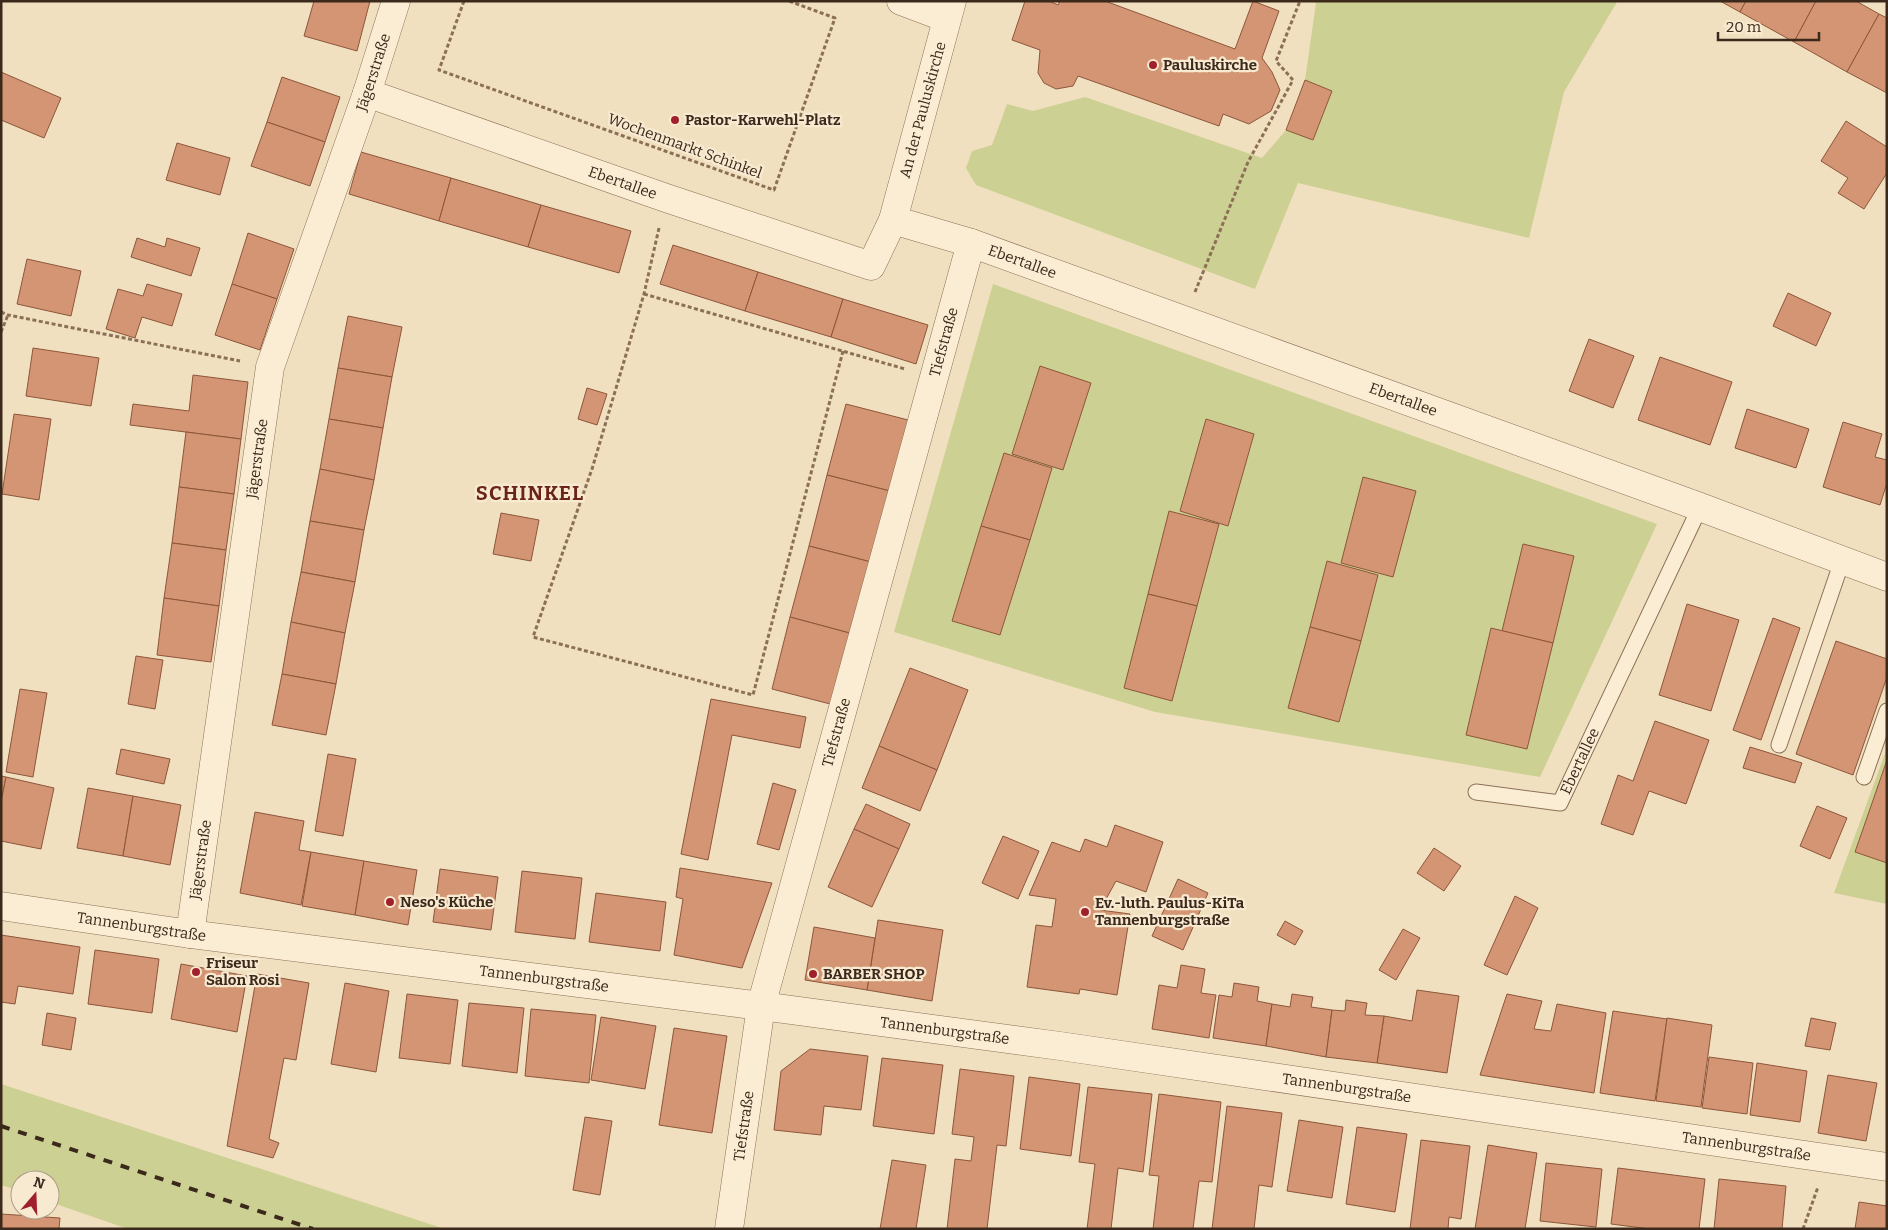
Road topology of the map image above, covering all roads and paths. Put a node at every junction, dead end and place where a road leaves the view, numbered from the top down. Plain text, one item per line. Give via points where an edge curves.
1 (396, 1) edge
2 (464, 1) edge
3 (789, 1) edge
4 (901, 1) edge
5 (1300, 1) edge
6 (949, 10) edge
7 (368, 93) junction
8 (666, 198) junction
9 (893, 220) junction
10 (971, 243) junction
11 (644, 294) junction
12 (1, 312) edge
13 (8, 315) junction
14 (1184, 320) junction
15 (1, 332) edge
16 (843, 351) junction
17 (270, 367) junction
18 (935, 378) junction
19 (1700, 507) junction
20 (1842, 561) junction
21 (1887, 578) edge
22 (1887, 711) edge
23 (1779, 745) dead end
24 (1864, 777) dead end
25 (1476, 792) dead end
26 (1, 906) edge
27 (190, 934) junction
28 (761, 1006) junction
29 (1829, 1159) junction
30 (1887, 1167) edge
31 (729, 1229) edge
32 (1802, 1229) edge

1 - 7 street, Jägerstraße
2 - 3 path, Wochenmarkt Schinkel via 439,70 774,190 835,18
4 - 6 street
5 - 14 path via 1276,61 1293,80 1248,162
6 - 9 street, An der Pauluskirche
7 - 8 street, Ebertallee
7 - 17 street, Jägerstraße
8 - 9 street, Ebertallee via 871,266
8 - 11 path
9 - 10 street, Ebertallee
10 - 14 street, Ebertallee
10 - 18 street, Tiefstraße
11 - 16 path
11 - 16 path via 592,469 533,637 753,695
12 - 13 path
13 - 15 path
13 - 17 path
14 - 19 street, Ebertallee
16 - 18 path
17 - 27 street, Jägerstraße
18 - 28 street, Tiefstraße
19 - 20 street, Ebertallee
19 - 25 lane, Ebertallee via 1560,803
20 - 21 street, Ebertallee
20 - 23 lane
22 - 24 lane
26 - 27 street, Tannenburgstraße
27 - 28 street, Tannenburgstraße
28 - 29 street, Tannenburgstraße
28 - 31 street, Tiefstraße
29 - 30 street, Tannenburgstraße
29 - 32 path

